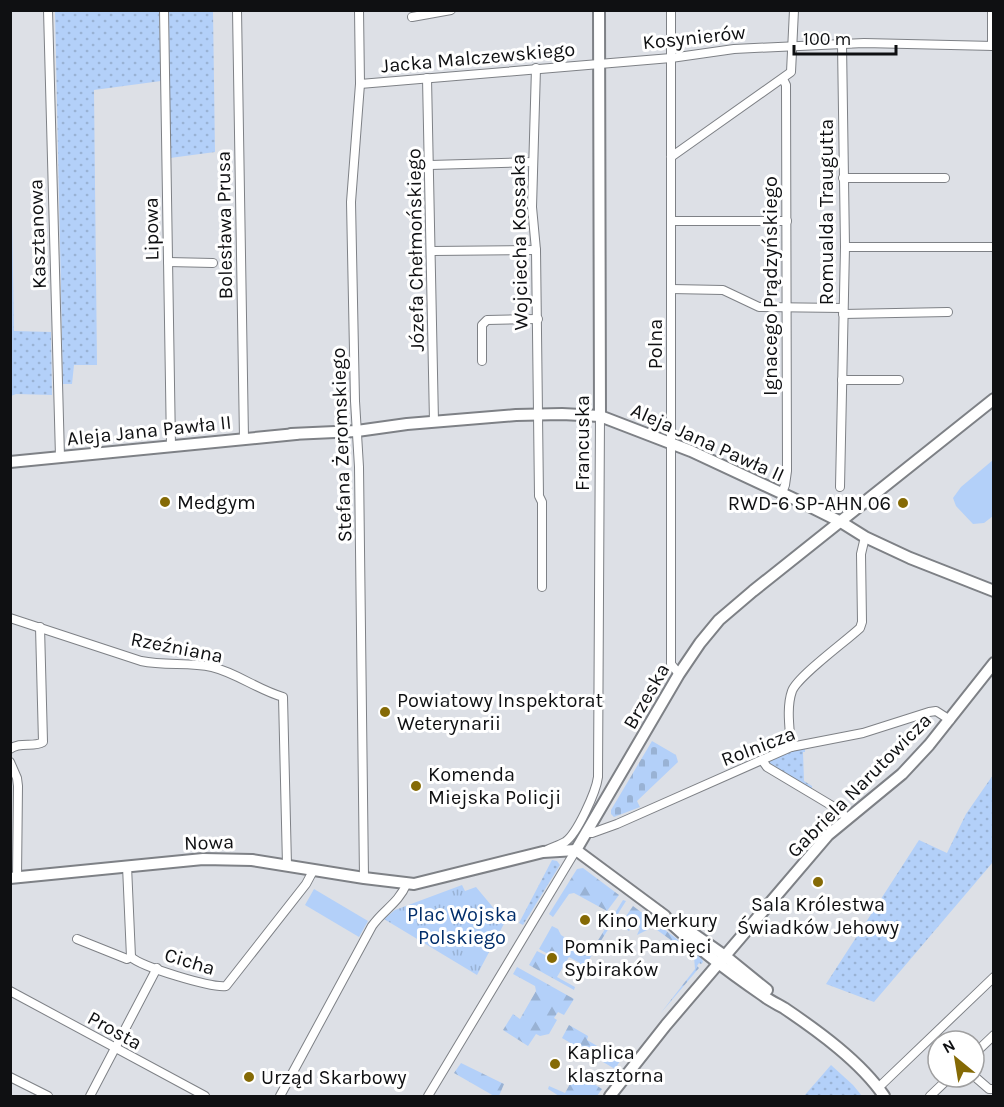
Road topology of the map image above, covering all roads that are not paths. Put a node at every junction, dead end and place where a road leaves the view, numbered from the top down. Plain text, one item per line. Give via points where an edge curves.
1 (48, 10) edge
2 (164, 10) edge
3 (237, 10) edge
4 (359, 10) edge
5 (452, 10) edge
6 (599, 10) edge
7 (671, 10) edge
8 (794, 10) edge
9 (992, 10) edge
10 (412, 17) dead end
11 (842, 44) junction
12 (793, 46) junction
13 (993, 46) edge
14 (671, 58) junction
15 (599, 63) junction
16 (536, 68) junction
17 (427, 78) junction
18 (783, 79) junction
19 (360, 84) junction
20 (671, 157) junction
21 (533, 162) junction
22 (430, 165) junction
23 (945, 177) dead end
24 (843, 178) junction
25 (787, 220) junction
26 (671, 221) junction
27 (845, 247) junction
28 (993, 247) edge
29 (537, 250) junction
30 (432, 251) junction
31 (168, 262) junction
32 (213, 262) dead end
33 (671, 289) junction
34 (787, 306) junction
35 (843, 311) junction
36 (948, 312) dead end
37 (538, 319) junction
38 (482, 361) dead end
39 (842, 380) junction
40 (899, 380) dead end
41 (993, 399) edge
42 (539, 414) junction
43 (600, 416) junction
44 (434, 422) junction
45 (357, 428) junction
46 (244, 439) junction
47 (672, 443) junction
48 (171, 447) junction
49 (60, 457) junction
50 (10, 462) edge
51 (840, 487) dead end
52 (782, 494) junction
53 (841, 522) junction
54 (865, 537) junction
55 (542, 587) dead end
56 (991, 591) edge
57 (10, 618) edge
58 (40, 627) junction
59 (993, 663) edge
60 (679, 674) junction
61 (950, 720) junction
62 (791, 747) junction
63 (10, 749) edge
64 (762, 760) junction
65 (10, 762) edge
66 (599, 813) junction
67 (847, 818) junction
68 (617, 824) junction
69 (587, 833) junction
70 (576, 850) junction
71 (543, 852) junction
72 (287, 865) junction
73 (128, 866) junction
74 (313, 871) junction
75 (14, 877) edge
76 (364, 878) junction
77 (407, 883) junction
78 (77, 939) dead end
79 (130, 957) junction
80 (722, 959) junction
81 (157, 968) junction
82 (993, 977) edge
83 (10, 991) edge
84 (115, 1049) junction
85 (10, 1077) edge
86 (881, 1092) edge
87 (48, 1096) edge
88 (90, 1096) edge
89 (205, 1096) edge
90 (280, 1096) edge
91 (428, 1096) edge
92 (610, 1096) edge

1 - 49 street, Kasztanowa
2 - 31 street, Lipowa
3 - 46 street, Bolesława Prusa
4 - 19 street, Stefana Żeromskiego
5 - 10 street
6 - 15 street, Francuska
7 - 14 street, Polna
8 - 12 street
9 - 13 street
11 - 12 street, Kosynierów
11 - 13 street, Kosynierów
11 - 24 street, Romualda Traugutta
12 - 14 street, Kosynierów
12 - 18 street via 793,69
14 - 15 street, Kosynierów
14 - 20 street, Polna
15 - 16 street, Jacka Malczewskiego
15 - 43 street, Francuska
16 - 17 street, Jacka Malczewskiego
16 - 21 street, Wojciecha Kossaka
17 - 19 street, Jacka Malczewskiego
17 - 22 street, Józefa Chełmońskiego
18 - 20 street
18 - 25 street, Ignacego Prądzyńskiego
19 - 45 street, Stefana Żeromskiego via 351,202
20 - 26 street, Polna
21 - 22 street
21 - 29 street, Wojciecha Kossaka via 532,207
22 - 30 street, Józefa Chełmońskiego
23 - 24 street
24 - 27 street, Romualda Traugutta
25 - 26 street
25 - 34 street, Ignacego Prądzyńskiego
26 - 33 street, Polna
27 - 28 street
27 - 35 street, Romualda Traugutta
29 - 30 street
29 - 37 street, Wojciecha Kossaka
30 - 44 street, Józefa Chełmońskiego
31 - 32 street
31 - 48 street, Lipowa
33 - 34 street via 723,290 759,307
33 - 47 street, Polna
34 - 35 street
34 - 52 street, Ignacego Prądzyńskiego via 787,471
35 - 36 street
35 - 39 street, Romualda Traugutta
37 - 38 street via 487,320 482,325
37 - 42 street, Wojciecha Kossaka
39 - 40 street
39 - 51 street, Romualda Traugutta
41 - 53 street, Brzeska
42 - 43 street, Aleja Jana Pawła II
42 - 44 street, Aleja Jana Pawła II
42 - 55 street
43 - 47 street, Aleja Jana Pawła II
43 - 71 street, Francuska via 598,777 572,835 566,842
44 - 45 street, Aleja Jana Pawła II
45 - 46 street, Aleja Jana Pawła II
45 - 76 street, Stefana Żeromskiego
46 - 48 street, Aleja Jana Pawła II
47 - 52 street, Aleja Jana Pawła II
47 - 60 street, Polna via 671,664
48 - 49 street, Aleja Jana Pawła II
49 - 50 street, Aleja Jana Pawła II
52 - 53 street, Aleja Jana Pawła II
53 - 54 street, Aleja Jana Pawła II
53 - 60 street, Brzeska via 719,620
54 - 56 street, Aleja Jana Pawła II
54 - 62 street via 861,554 860,628 792,691
57 - 58 street, Rzeźniana
58 - 63 street via 43,742
58 - 72 street, Rzeźniana via 151,663 214,668 283,697
59 - 61 street, Gabriela Narutowicza
60 - 66 street, Brzeska
61 - 62 street, Rolnicza via 929,711 863,733
61 - 67 street, Gabriela Narutowicza via 902,774
62 - 64 street, Rolnicza
64 - 67 street
64 - 68 street, Rolnicza
65 - 75 street via 18,786
66 - 68 street
66 - 69 street, Brzeska
67 - 80 street, Gabriela Narutowicza
68 - 69 street, Rolnicza
69 - 70 street, Brzeska
70 - 71 street
70 - 80 street
70 - 91 street, Brzeska
71 - 77 street via 423,883
72 - 73 street, Nowa via 211,859
72 - 74 street, Nowa
73 - 75 street, Nowa
73 - 79 street
74 - 76 street, Nowa
74 - 81 street, Cicha via 226,986 209,985
76 - 77 street, Nowa
77 - 90 street via 402,895 372,927
78 - 79 street, Cicha
79 - 81 street, Cicha
80 - 86 street via 846,1055
80 - 92 street, Gabriela Narutowicza
81 - 84 street
82 - 86 street
83 - 84 street, Prosta
84 - 88 street
84 - 89 street, Prosta
85 - 87 street

